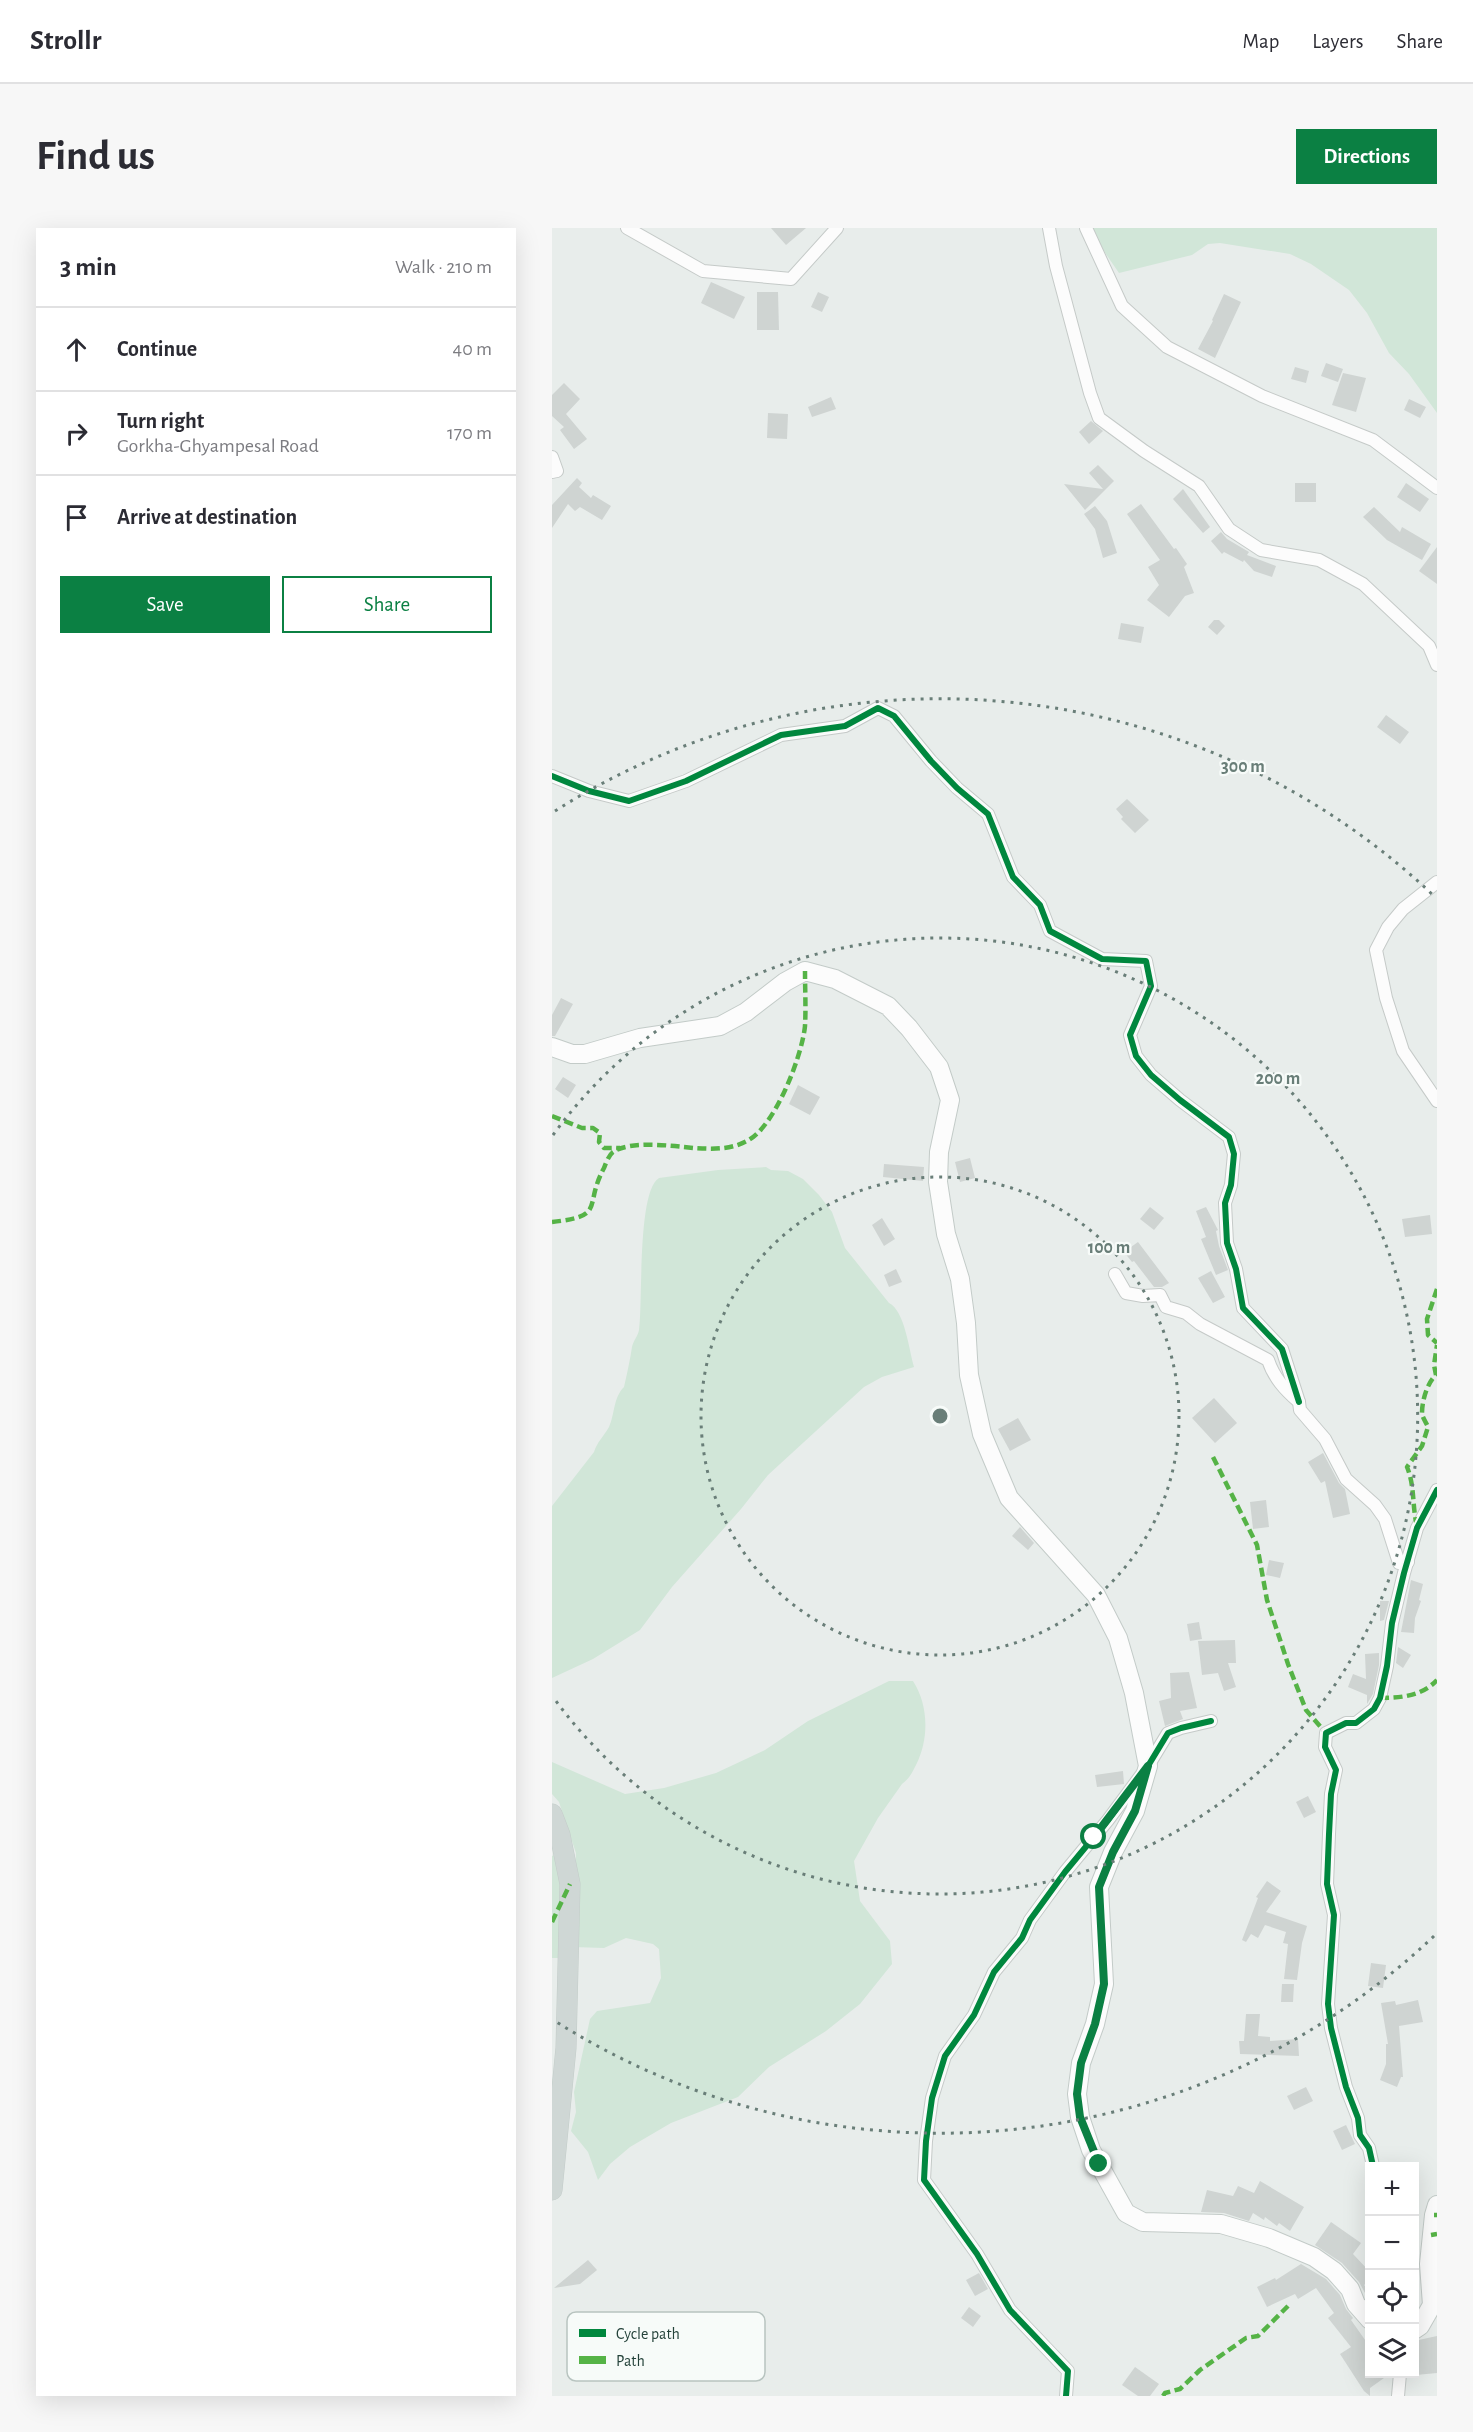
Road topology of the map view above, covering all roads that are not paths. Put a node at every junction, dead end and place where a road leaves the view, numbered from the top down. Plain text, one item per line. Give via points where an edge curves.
1 (627, 228) edge
2 (837, 228) edge
3 (1048, 228) edge
4 (1086, 228) edge
5 (552, 457) edge
6 (552, 472) edge
7 (1437, 488) edge
8 (1437, 665) edge
9 (552, 776) edge
10 (1437, 882) edge
11 (552, 1047) edge
12 (1437, 1101) edge
13 (1115, 1274) dead end
14 (1299, 1402) junction
15 (1437, 1490) edge
16 (1408, 1562) junction
17 (1211, 1721) dead end
18 (1148, 1766) junction
19 (552, 1814) edge
20 (1372, 2162) edge
21 (552, 2190) edge
22 (1437, 2205) edge
23 (1365, 2314) edge
24 (1419, 2327) edge
25 (1400, 2378) edge
26 (1066, 2396) edge
27 (1398, 2396) edge

1 - 2 street via 703,271 791,279
3 - 8 street via 1090,393 1100,418 1199,486 1229,529 1261,550 1319,560 1363,584 1430,646
4 - 7 street via 1122,306 1167,347 1262,396 1373,440
5 - 6 street via 557,471
9 - 14 street via 629,801 686,781 781,735 845,726 879,708 894,716 951,782 988,813 1013,877 1040,905 1050,931 1102,959 1146,962 1151,986 1130,1035 1136,1056 1179,1100 1228,1137 1234,1154 1232,1185 1225,1203 1227,1243 1243,1308 1282,1349
10 - 12 street via 1402,909 1376,950 1403,1051
11 - 18 main road via 585,1054 640,1038 720,1026 805,971 857,988 888,1006 909,1028 939,1066 950,1100 939,1152 938,1182 946,1234 960,1279 969,1375 982,1434 1009,1498 1096,1595 1118,1638 1134,1693
13 - 14 street via 1126,1293 1160,1295 1167,1307 1186,1312 1200,1324 1268,1360 1272,1373
14 - 16 street via 1300,1410 1325,1439 1346,1479 1385,1518 1400,1563
15 - 16 street via 1417,1528
16 - 20 street via 1392,1623 1380,1698 1374,1709 1356,1723 1346,1723 1326,1733 1325,1747 1336,1770 1331,1794 1327,1884 1334,1915 1329,2016 1360,2135 1370,2148
17 - 18 street via 1168,1733
18 - 23 main road via 1135,1811 1099,1887 1104,1984 1081,2063 1077,2094 1091,2150 1126,2213 1143,2222 1221,2224 1314,2257 1334,2271
18 - 26 street via 994,1972 974,2015 945,2056 932,2098 926,2141 924,2180 977,2253 1010,2310 1068,2371
19 - 21 main road via 570,1884 566,2048
22 - 24 main road via 1429,2264 1432,2305
25 - 27 street

